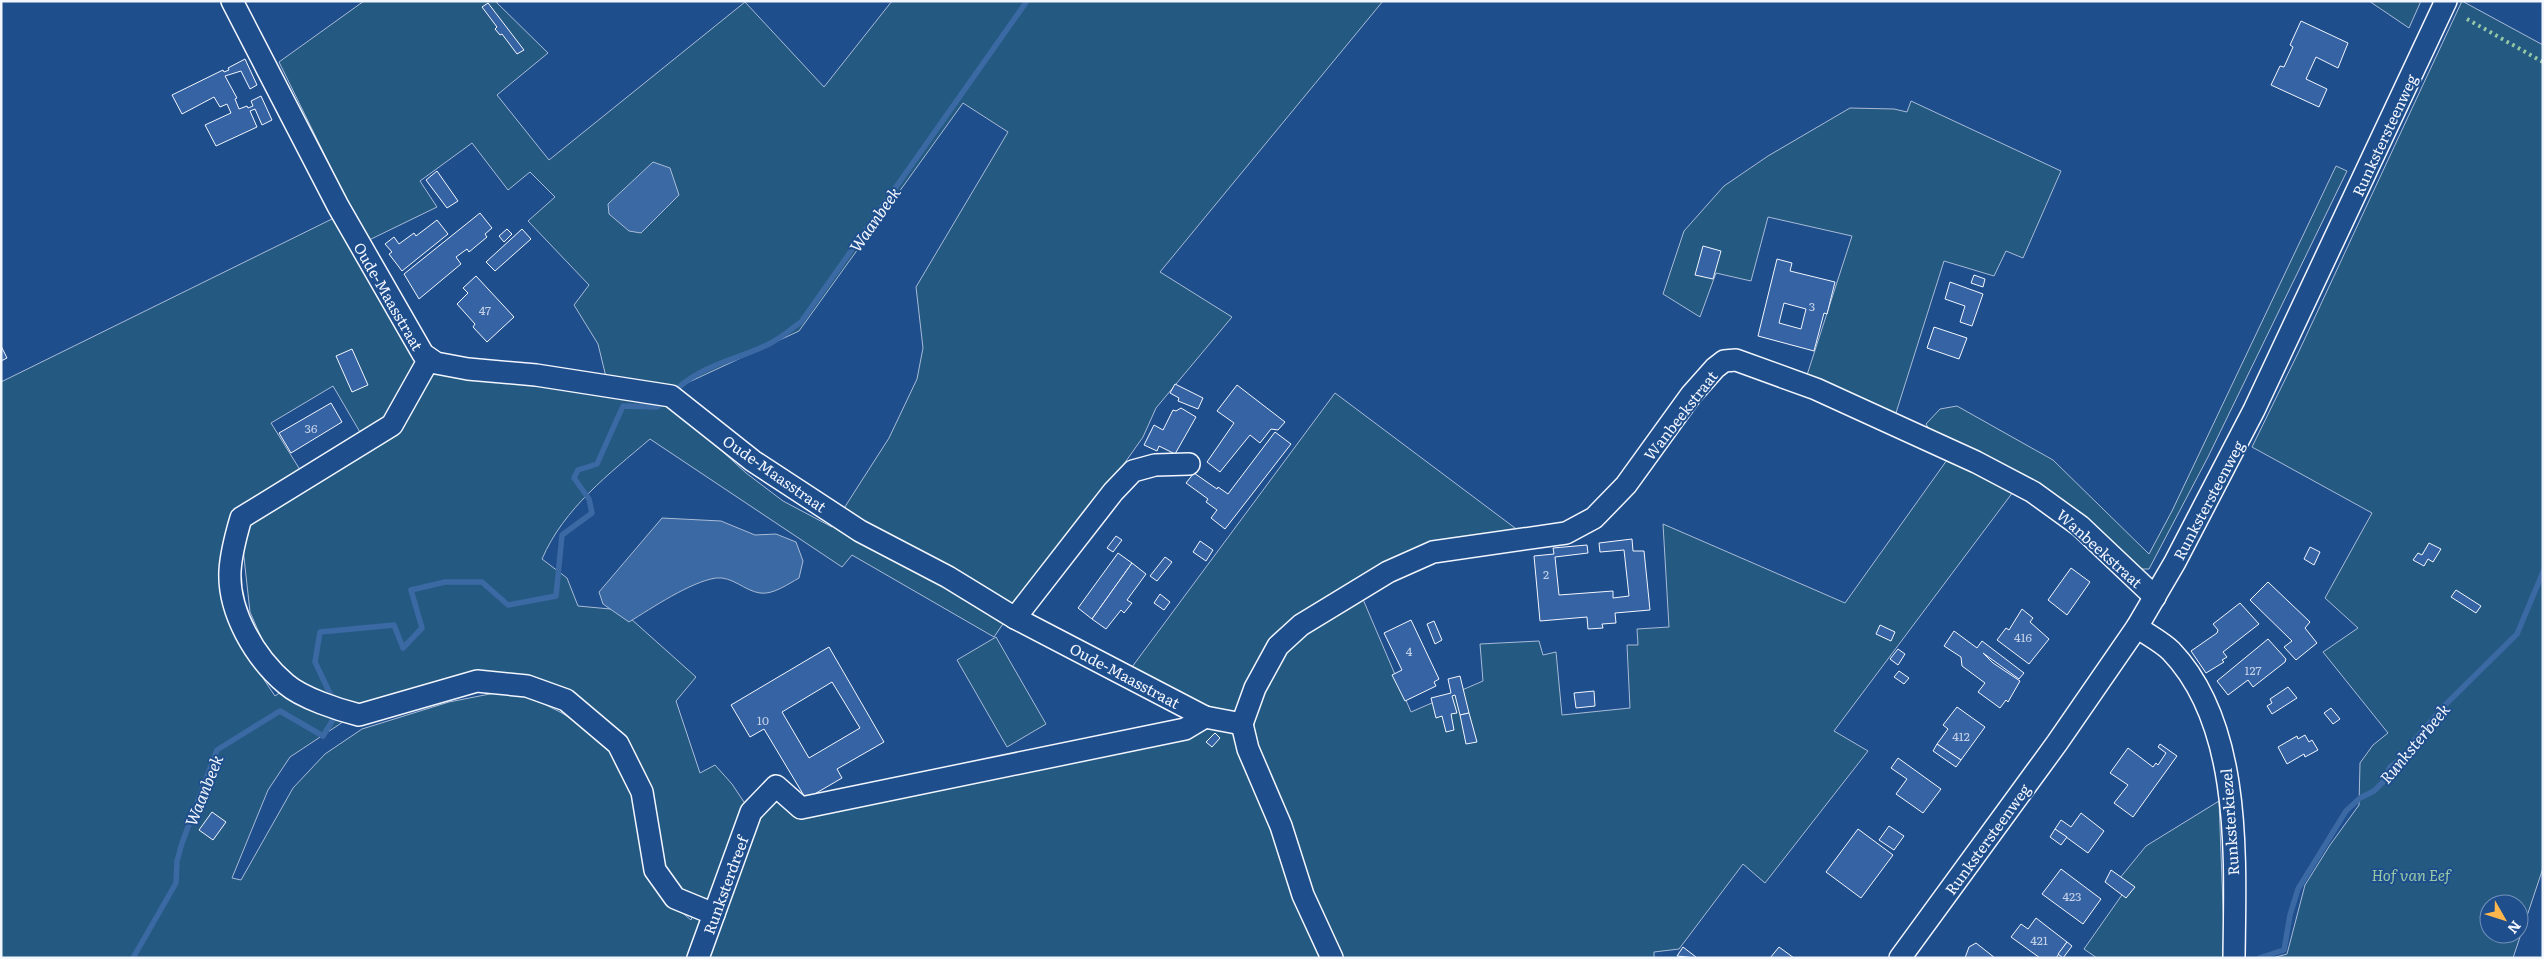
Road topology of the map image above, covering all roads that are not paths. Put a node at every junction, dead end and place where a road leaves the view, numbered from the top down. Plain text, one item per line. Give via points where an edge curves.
1 (232, 1) edge
2 (2446, 1) edge
3 (430, 359) junction
4 (1189, 464) dead end
5 (2155, 597) junction
6 (1016, 618) junction
7 (2137, 627) junction
8 (1205, 717) junction
9 (1242, 724) junction
10 (714, 914) junction
11 (698, 958) edge
12 (1332, 958) edge
13 (1900, 958) edge
14 (2234, 958) edge

1 - 3 street, Oude-Maasstraat via 393,306 423,354
2 - 5 street, Runkstersteenweg via 2254,410
3 - 6 street, Oude-Maasstraat via 468,369 671,396 753,461 860,531 948,577
3 - 10 street via 392,425 241,518 230,572 234,611 255,650 286,685 338,710 359,715 477,681 527,686 566,700 618,744 642,792 655,870 675,898
4 - 6 street via 1155,465 1133,471 1113,492
5 - 7 street, Runkstersteenweg
5 - 9 street, Wanbeekstraat via 2080,526 2033,492 1976,462 1816,389 1736,360 1724,361 1691,395 1626,485 1594,518 1566,533 1433,552 1388,572 1301,625 1278,646 1255,688
6 - 8 street, Oude-Maasstraat
7 - 13 street, Runkstersteenweg
7 - 14 street, Runksterkiezel via 2171,650 2212,714 2218,733 2230,793
8 - 9 street, Oude-Maasstraat
8 - 10 street, Runksterdreef via 1185,729 801,808 776,786 751,812
9 - 12 street via 1248,749
10 - 11 street, Runksterdreef

